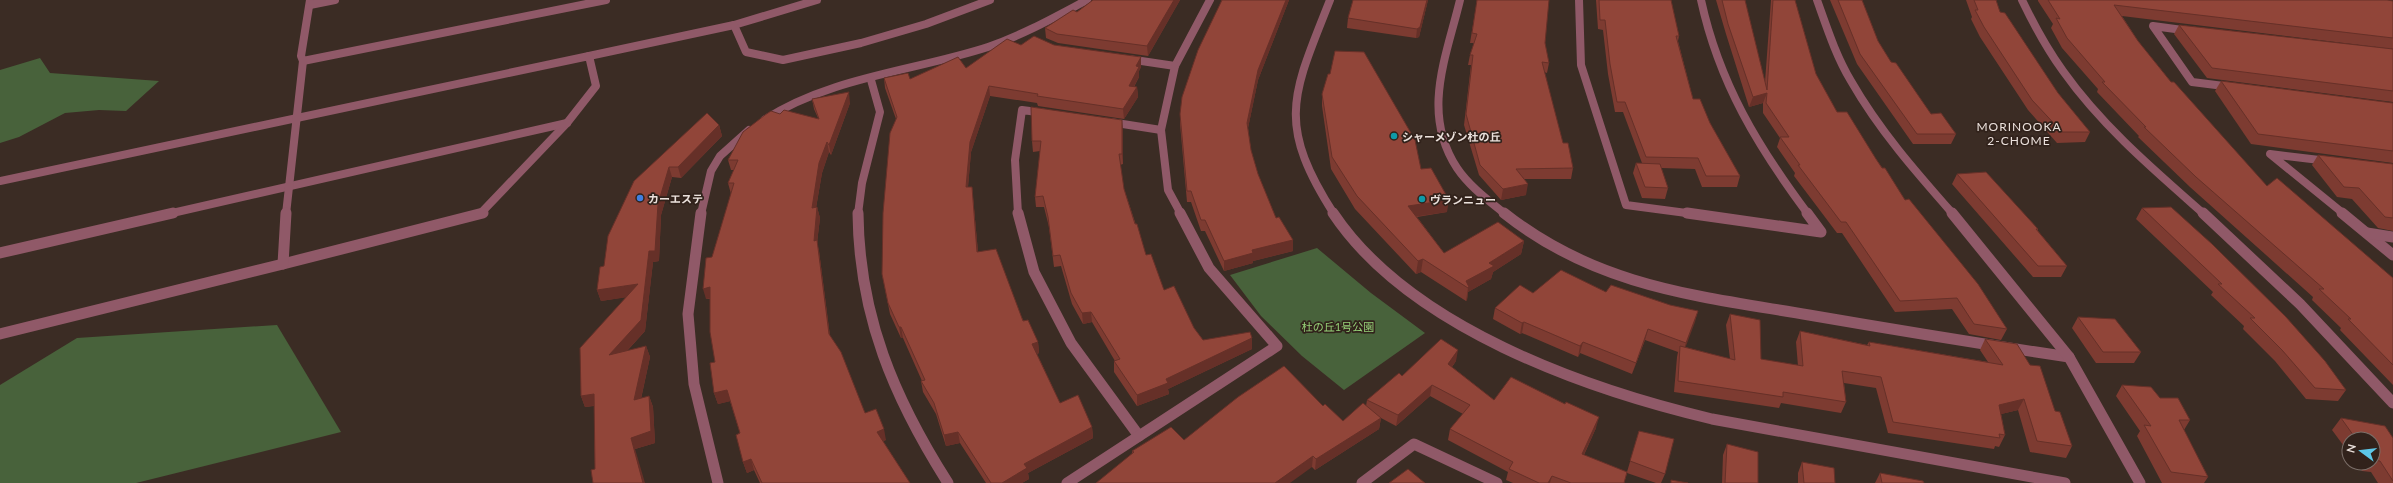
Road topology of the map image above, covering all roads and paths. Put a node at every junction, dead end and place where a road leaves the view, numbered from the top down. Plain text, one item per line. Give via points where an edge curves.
1 (335, 0) edge
2 (606, 0) edge
3 (817, 0) edge
4 (990, 0) edge
5 (1087, 0) edge
6 (1210, 0) edge
7 (1330, 0) edge
8 (1460, 0) edge
9 (1579, 0) edge
10 (1701, 0) edge
11 (1817, 0) edge
12 (2022, 0) edge
13 (310, 2) edge
14 (734, 25) junction
15 (2199, 32) edge
16 (1022, 34) junction
17 (1036, 40) edge
18 (589, 56) junction
19 (1115, 57) edge
20 (303, 61) junction
21 (1175, 66) junction
22 (871, 80) junction
23 (2239, 88) edge
24 (1053, 114) edge
25 (297, 118) junction
26 (1099, 121) edge
27 (567, 123) junction
28 (1161, 130) junction
29 (2339, 163) edge
30 (0, 181) edge
31 (288, 186) junction
32 (2367, 233) junction
33 (2393, 237) edge
34 (0, 253) edge
35 (2393, 254) edge
36 (282, 264) junction
37 (0, 334) edge
38 (2069, 357) junction
39 (2393, 403) edge
40 (1139, 436) junction
41 (718, 483) edge
42 (948, 483) edge
43 (1067, 483) edge
44 (1362, 483) edge
45 (1497, 483) edge
46 (2065, 483) edge
47 (2140, 483) edge

1 - 13 street
2 - 20 street
3 - 14 street
4 - 14 street via 919,26 783,60 746,52
5 - 16 street
6 - 21 street
7 - 46 street via 1302,71 1295,102 1297,137 1308,172 1334,216 1360,248 1405,288 1458,323 1545,368 1630,398 1696,416
8 - 38 street via 1437,97 1437,111 1444,145 1461,173 1482,196 1560,249 1608,271 1660,289
9 - 10 street via 1581,65 1626,205 1820,232 1769,161 1740,110 1706,28
11 - 38 street via 1834,47 1851,81 1880,125 1913,169 1973,238
12 - 39 street via 2038,33 2097,113 2315,317
13 - 20 street via 301,56
14 - 18 street
15 - 23 street via 2153,26 2192,82
16 - 17 street
16 - 22 street via 988,47
18 - 25 street
18 - 27 street via 596,86
19 - 21 street
20 - 25 street
21 - 28 street
22 - 41 street via 820,92 784,108 733,142 711,171 698,228 688,314 694,384
22 - 42 street via 880,111 863,177 858,210 859,248 868,308 893,383 932,460
24 - 40 street via 1022,110 1015,160 1018,214 1034,272 1071,343
25 - 30 street
25 - 31 street
26 - 28 street
27 - 31 street
27 - 36 street via 482,214
28 - 40 street via 1168,190 1209,268 1277,346
29 - 32 street via 2270,154
31 - 34 street
31 - 36 street
32 - 33 street
32 - 35 street
36 - 37 street
38 - 47 street
40 - 43 street
44 - 45 street via 1414,444

